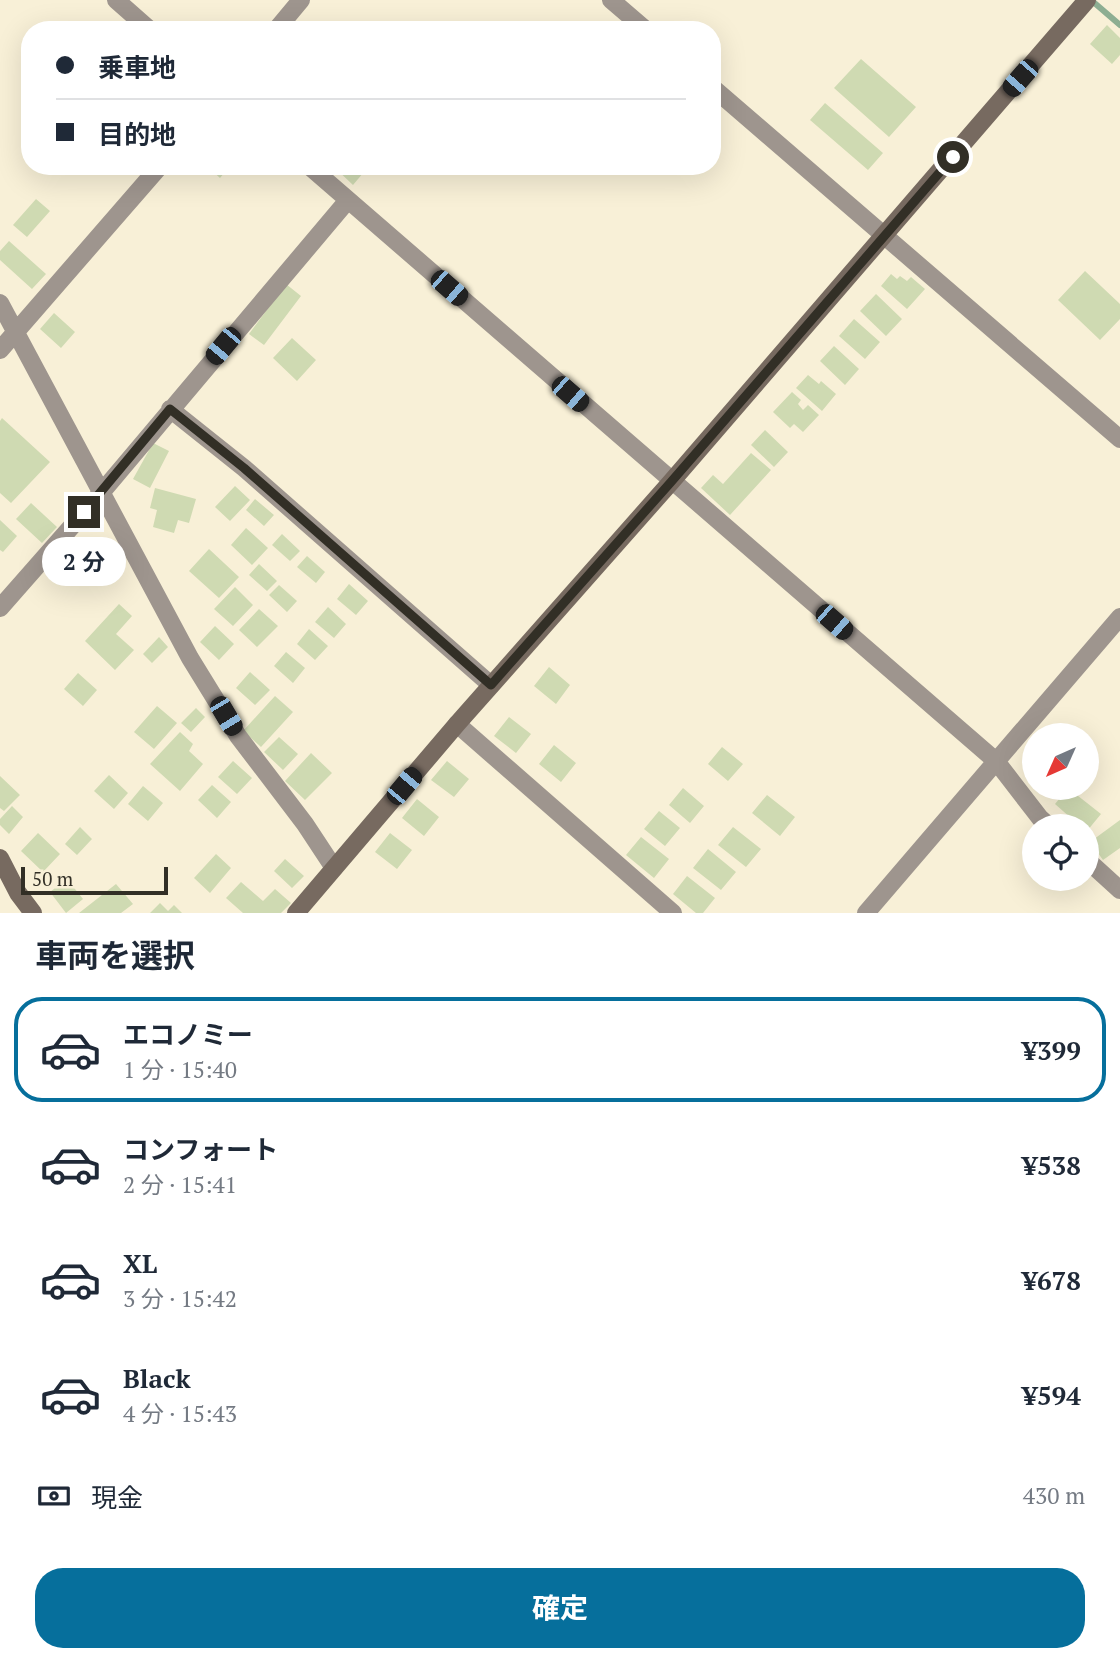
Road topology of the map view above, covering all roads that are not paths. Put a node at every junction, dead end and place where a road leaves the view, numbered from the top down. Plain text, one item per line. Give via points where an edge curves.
1 (116, 0) edge
2 (301, 0) edge
3 (611, 0) edge
4 (1087, 0) edge
5 (140, 21) edge
6 (284, 21) edge
7 (636, 21) edge
8 (721, 94) edge
9 (152, 175) edge
10 (319, 175) edge
11 (348, 200) junction
12 (886, 235) junction
13 (0, 303) edge
14 (16, 332) junction
15 (0, 350) edge
16 (170, 409) junction
17 (1120, 439) edge
18 (671, 482) junction
19 (101, 493) junction
20 (0, 608) edge
21 (1120, 617) edge
22 (491, 685) junction
23 (457, 724) junction
24 (996, 761) junction
25 (1037, 814) edge
26 (0, 858) edge
27 (334, 868) junction
28 (1099, 871) edge
29 (1120, 890) edge
30 (33, 913) edge
31 (296, 913) edge
32 (673, 913) edge
33 (866, 913) edge

1 - 5 street
2 - 6 street
3 - 7 street
4 - 12 street
8 - 12 street
9 - 14 street
10 - 11 street
11 - 16 street
11 - 18 street
12 - 17 street
12 - 18 street
13 - 14 street
14 - 15 street
14 - 19 street
16 - 19 street
16 - 22 street via 244,468
18 - 22 street
18 - 24 street
19 - 20 street
19 - 27 street via 190,658 238,736
21 - 24 street
22 - 23 street
23 - 27 street
23 - 32 street
24 - 25 street
24 - 33 street
26 - 30 street
27 - 31 street
28 - 29 street

